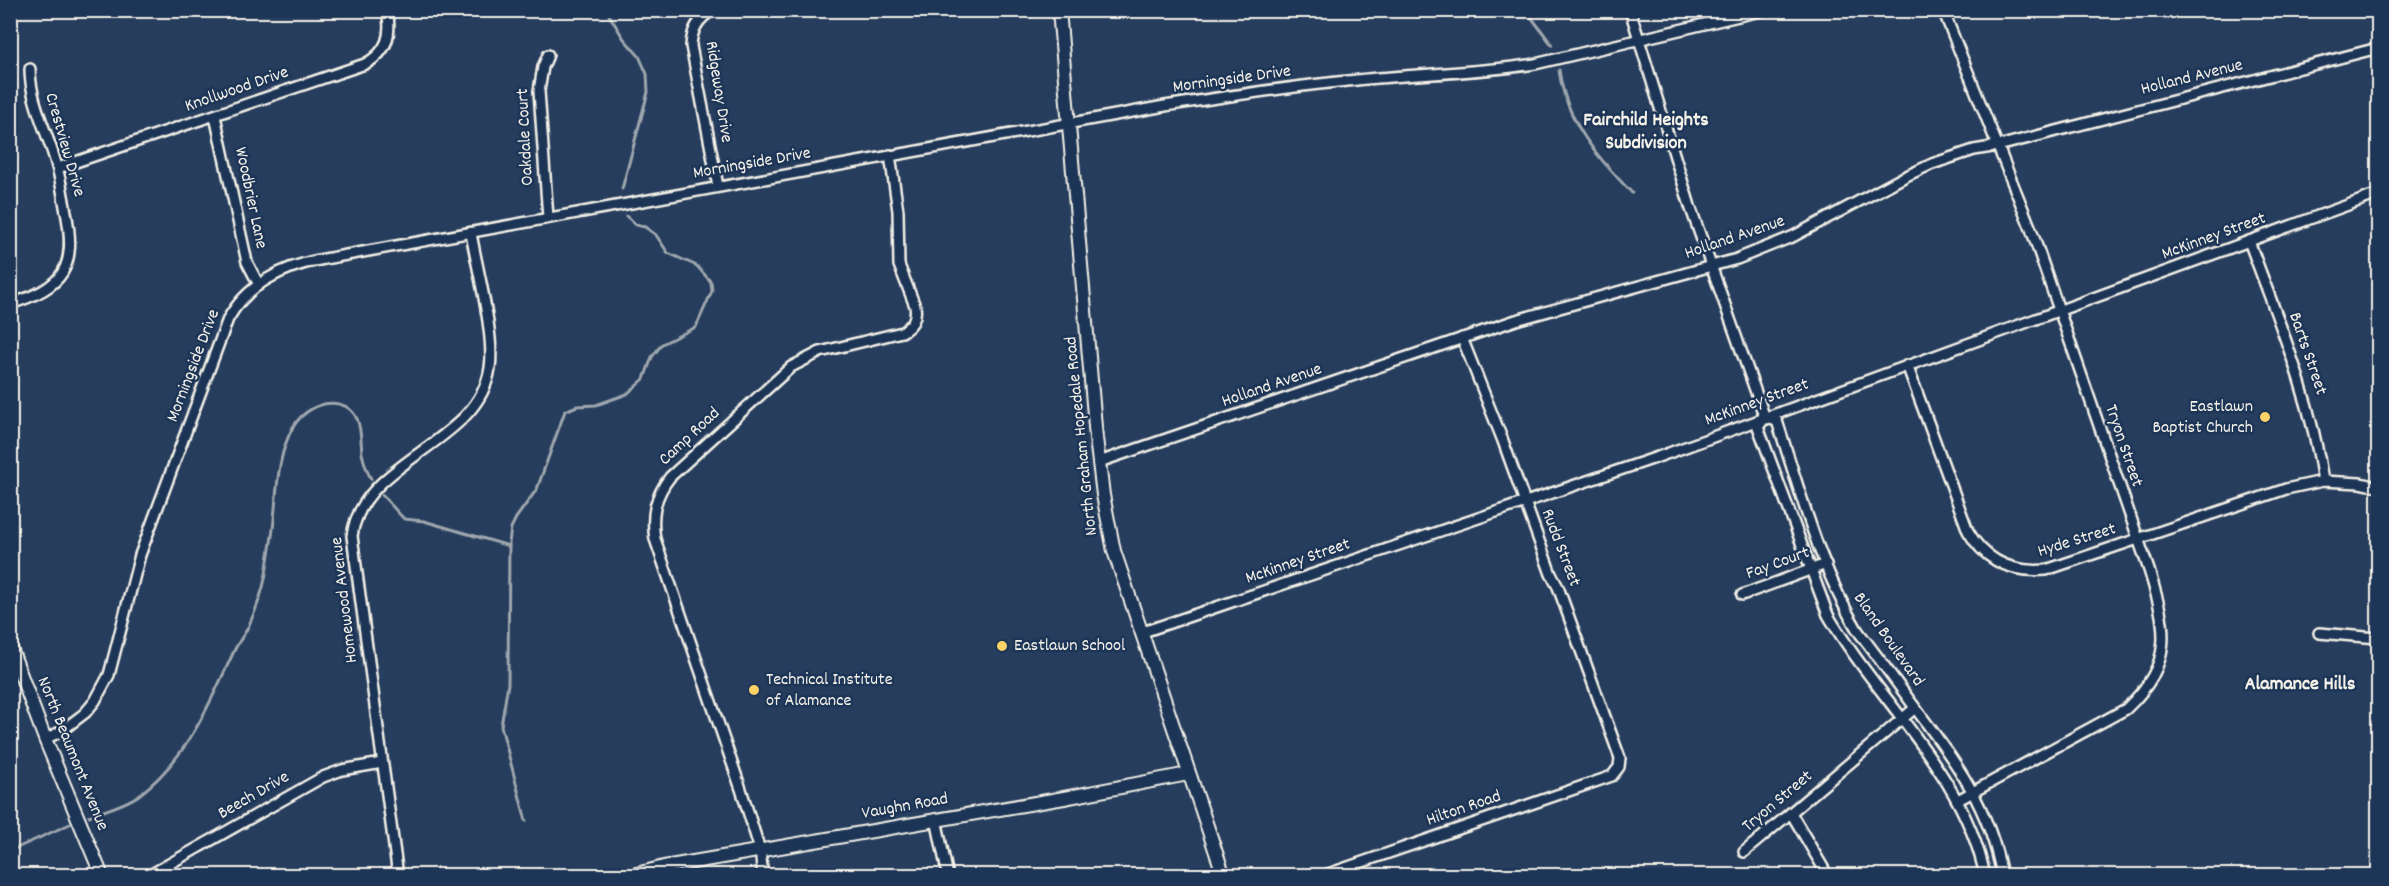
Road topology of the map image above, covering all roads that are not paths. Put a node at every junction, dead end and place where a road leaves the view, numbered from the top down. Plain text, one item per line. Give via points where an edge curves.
1 (387, 10) edge
2 (713, 10) edge
3 (1059, 10) edge
4 (1629, 10) edge
5 (1764, 10) edge
6 (1943, 10) edge
7 (1638, 41) junction
8 (2379, 48) edge
9 (548, 55) dead end
10 (30, 69) dead end
11 (215, 116) junction
12 (1069, 122) junction
13 (1998, 146) junction
14 (890, 155) junction
15 (58, 168) junction
16 (718, 186) junction
17 (2379, 194) edge
18 (548, 218) junction
19 (471, 233) junction
20 (2249, 241) junction
21 (1712, 265) junction
22 (259, 285) junction
23 (10, 304) edge
24 (2060, 310) junction
25 (1462, 338) junction
26 (1907, 365) junction
27 (1765, 418) junction
28 (1099, 462) junction
29 (2323, 481) junction
30 (2379, 487) edge
31 (1526, 503) junction
32 (2138, 540) junction
33 (1826, 564) junction
34 (1810, 570) junction
35 (1742, 595) dead end
36 (1143, 632) junction
37 (2319, 633) dead end
38 (2379, 638) edge
39 (10, 646) edge
40 (1915, 708) junction
41 (1902, 718) junction
42 (45, 739) junction
43 (382, 763) junction
44 (1617, 771) joint
45 (1188, 774) junction
46 (1973, 791) junction
47 (1958, 800) junction
48 (1791, 813) junction
49 (936, 819) junction
50 (760, 850) junction
51 (1744, 852) dead end
52 (102, 876) edge
53 (148, 876) edge
54 (398, 876) edge
55 (629, 876) edge
56 (763, 876) edge
57 (948, 876) edge
58 (1224, 876) edge
59 (1322, 876) edge
60 (1828, 876) edge
61 (1985, 876) edge
62 (2002, 876) edge

1 - 11 street, Knollwood Drive via 389,38 373,60
2 - 16 street, Ridgeway Drive via 694,28 691,46
3 - 12 street, North Graham Hopedale Road
4 - 7 street, Bland Boulevard
5 - 7 street, Morningside Drive
6 - 13 street, Tryon Street
7 - 12 street, Morningside Drive via 1535,64 1357,80
7 - 21 street, Bland Boulevard
8 - 13 street, Holland Avenue
9 - 18 street, Oakdale Court via 539,90
10 - 15 street, Crestview Drive via 32,89
11 - 15 street, Knollwood Drive
11 - 22 street, Woodbrier Lane via 247,262
12 - 14 street, Morningside Drive
12 - 28 street, North Graham Hopedale Road
13 - 21 street, Holland Avenue via 1932,164 1794,236
13 - 24 street, Tryon Street
14 - 16 street, Morningside Drive
14 - 50 street, Camp Road via 898,211 899,265 916,312 912,324 903,332 820,352 791,367 670,477 654,509 655,539
15 - 23 street, Crestview Drive via 71,244 66,266 44,291
16 - 18 street, Morningside Drive
17 - 20 street, McKinney Street
18 - 19 street, Morningside Drive
19 - 22 street, Morningside Drive via 303,263
19 - 43 street, Homewood Avenue via 491,356 481,395 466,416 371,493 360,508 352,536
20 - 24 street, McKinney Street
20 - 29 street, Barts Street via 2305,394
21 - 25 street, Holland Avenue
21 - 27 street, Bland Boulevard
22 - 42 street, Morningside Drive via 243,298 228,319 140,555 103,688 73,724
24 - 26 street, McKinney Street
24 - 32 street, Tryon Street
25 - 28 street, Holland Avenue
25 - 31 street, Rudd Street
26 - 27 street, McKinney Street
26 - 32 street, Hyde Street via 1968,531 1991,558 2014,569 2046,570
27 - 31 street, McKinney Street
27 - 33 street, Bland Boulevard via 1777,421
27 - 34 street, Bland Boulevard via 1758,427
28 - 36 street, North Graham Hopedale Road via 1114,551
29 - 30 street, Hyde Street
29 - 32 street, Hyde Street via 2286,489
31 - 36 street, McKinney Street
31 - 44 street, Rudd Street via 1620,758
32 - 46 street, Tryon Street via 2164,625 2163,648 2155,673 2141,695 2099,725
33 - 34 street, Fay Court
33 - 40 street, Bland Boulevard via 1849,617
34 - 35 street, Fay Court
34 - 41 street, Bland Boulevard via 1836,629
36 - 45 street, North Graham Hopedale Road
37 - 38 street
39 - 42 street, North Beaumont Avenue
40 - 41 street, Tryon Street
40 - 46 street, Bland Boulevard
41 - 47 street, Bland Boulevard
41 - 48 street, Tryon Street
42 - 52 street, North Beaumont Avenue
43 - 53 street, Beech Drive via 323,777
43 - 54 street, Homewood Avenue
44 - 59 street, Hilton Road via 1612,776
45 - 49 street, Vaughn Road
45 - 58 street, North Graham Hopedale Road
46 - 47 street, Tryon Street
46 - 62 street, Bland Boulevard
47 - 61 street, Bland Boulevard via 1975,838
48 - 51 street, Tryon Street
48 - 60 street
49 - 50 street, Vaughn Road
49 - 57 street
50 - 55 street, Vaughn Road
50 - 56 street, Camp Road

